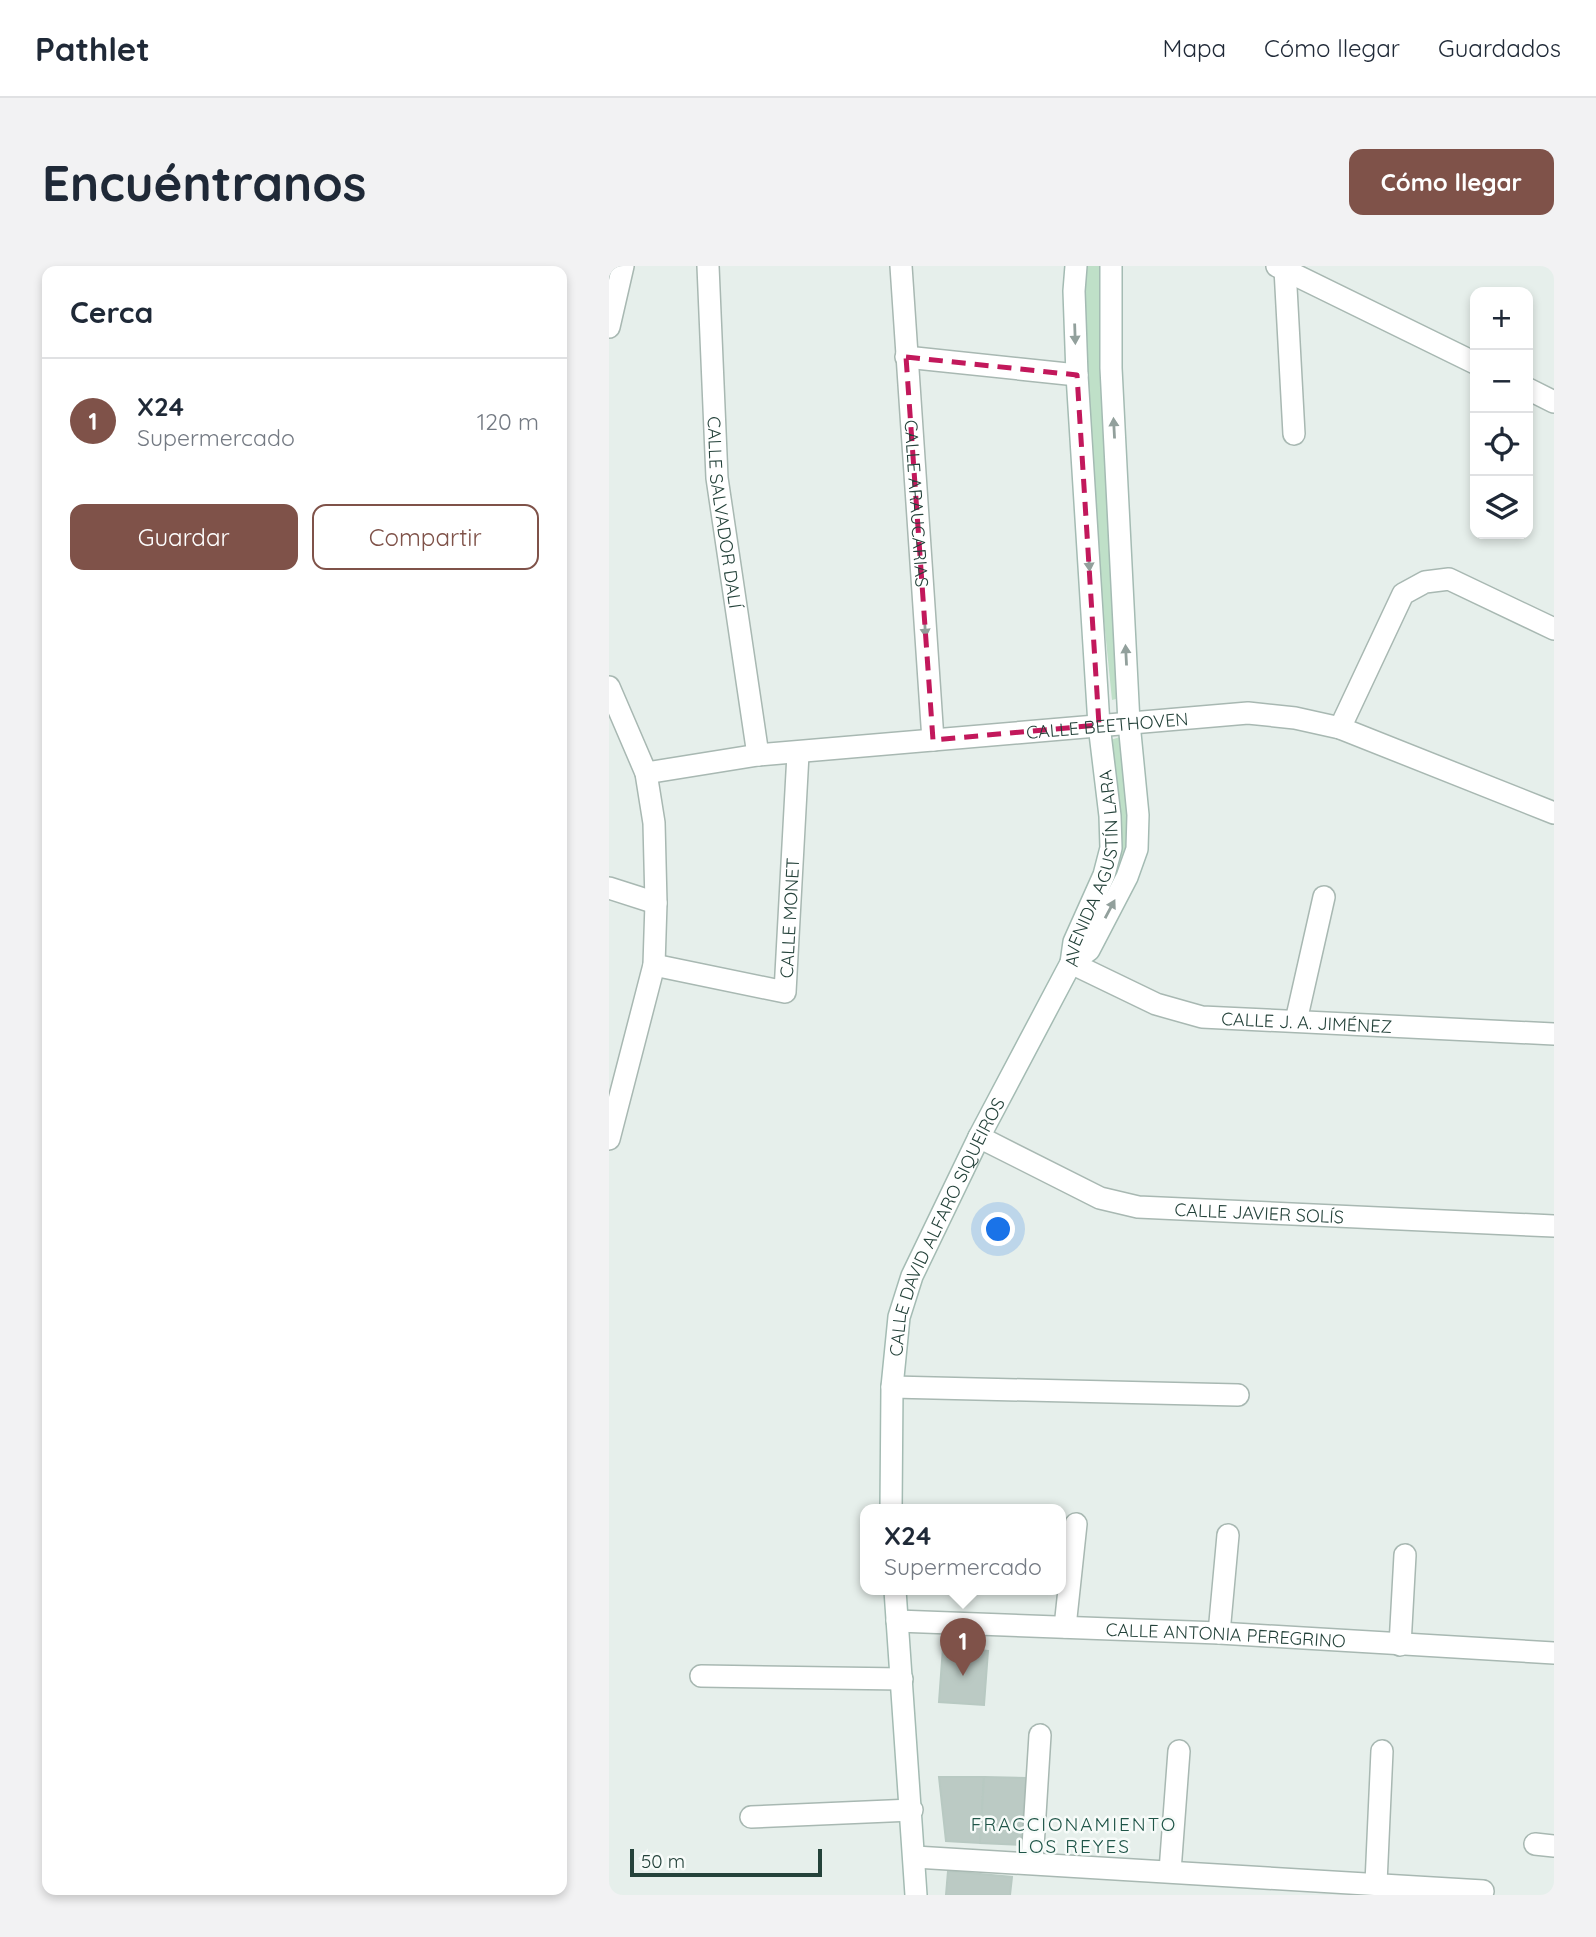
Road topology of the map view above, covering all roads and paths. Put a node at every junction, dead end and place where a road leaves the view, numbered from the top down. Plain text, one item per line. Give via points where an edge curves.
1 (623, 266) edge
2 (708, 266) edge
3 (901, 266) edge
4 (916, 266) edge
5 (1076, 266) edge
6 (1111, 266) edge
7 (1281, 268) edge
8 (902, 288) junction
9 (609, 327) edge
10 (907, 357) junction
11 (1470, 361) edge
12 (1077, 375) junction
13 (1533, 392) edge
14 (1554, 402) edge
15 (1294, 434) dead end
16 (1554, 629) edge
17 (609, 687) edge
18 (1129, 723) junction
19 (1099, 725) junction
20 (1340, 728) junction
21 (933, 740) junction
22 (798, 754) junction
23 (758, 755) junction
24 (646, 773) junction
25 (1554, 813) edge
26 (609, 888) edge
27 (1324, 897) dead end
28 (656, 903) junction
29 (1071, 963) junction
30 (654, 965) junction
31 (1296, 1021) junction
32 (1554, 1034) edge
33 (615, 1096) edge
34 (979, 1137) junction
35 (609, 1139) edge
36 (1554, 1226) edge
37 (892, 1387) junction
38 (1238, 1395) dead end
39 (891, 1504) edge
40 (1076, 1524) dead end
41 (1228, 1535) dead end
42 (1405, 1555) dead end
43 (895, 1595) edge
44 (897, 1620) junction
45 (1065, 1627) junction
46 (1219, 1633) junction
47 (1400, 1645) junction
48 (1554, 1653) edge
49 (701, 1676) dead end
50 (902, 1679) junction
51 (1040, 1735) dead end
52 (1179, 1751) dead end
53 (1382, 1751) dead end
54 (912, 1810) junction
55 (751, 1817) dead end
56 (915, 1857) junction
57 (1032, 1863) junction
58 (1170, 1871) junction
59 (1376, 1883) junction
60 (1483, 1891) dead end
61 (916, 1895) edge

1 - 9 street
2 - 23 street, CALLE SALVADOR DALÍ via 717,478
3 - 8 street, CALLE ARAUCARIAS
4 - 8 street
5 -> 12 street, AVENIDA AGUSTÍN LARA
18 -> 6 street, AVENIDA AGUSTÍN LARA via 1111,368
7 - 11 street
7 - 15 street
8 - 10 street, CALLE ARAUCARIAS
10 - 12 street
10 -> 21 street, CALLE ARAUCARIAS
12 -> 19 street, AVENIDA AGUSTÍN LARA
13 - 14 street
16 - 20 street via 1449,579 1425,582 1403,594
17 - 24 street
18 - 19 street, CALLE BEETHOVEN
18 - 20 street, CALLE BEETHOVEN via 1248,713
29 -> 18 street, AVENIDA AGUSTÍN LARA via 1089,950 1137,849
19 - 21 street, CALLE BEETHOVEN
19 - 29 street, AVENIDA AGUSTÍN LARA via 1111,848 1074,942
20 - 25 street, CALLE BEETHOVEN
21 - 22 street, CALLE BEETHOVEN
22 - 23 street, CALLE BEETHOVEN
22 - 30 street, CALLE MONET via 785,992
23 - 24 street, CALLE BEETHOVEN
24 - 28 street via 654,823
26 - 28 street
27 - 31 street
28 - 30 street
29 - 31 street, CALLE J. A. JIMÉNEZ via 1156,1004 1202,1017
29 - 34 street, CALLE DAVID ALFARO SIQUEIROS
30 - 33 street
31 - 32 street, CALLE J. A. JIMÉNEZ
33 - 35 street
34 - 36 street, CALLE JAVIER SOLÍS via 1100,1198 1138,1207
34 - 37 street, CALLE DAVID ALFARO SIQUEIROS via 912,1276 899,1317
37 - 38 street
37 - 39 street, CALLE DAVID ALFARO SIQUEIROS
40 - 45 street
41 - 46 street
42 - 47 street
43 - 44 street
44 - 45 street, CALLE ANTONIA PEREGRINO
44 - 50 street
45 - 46 street, CALLE ANTONIA PEREGRINO
46 - 47 street, CALLE ANTONIA PEREGRINO
47 - 48 street, CALLE ANTONIA PEREGRINO
49 - 50 street
50 - 54 street
51 - 57 street
52 - 58 street
53 - 59 street
54 - 55 street
54 - 56 street
56 - 57 street
56 - 61 street
57 - 58 street
58 - 59 street
59 - 60 street

